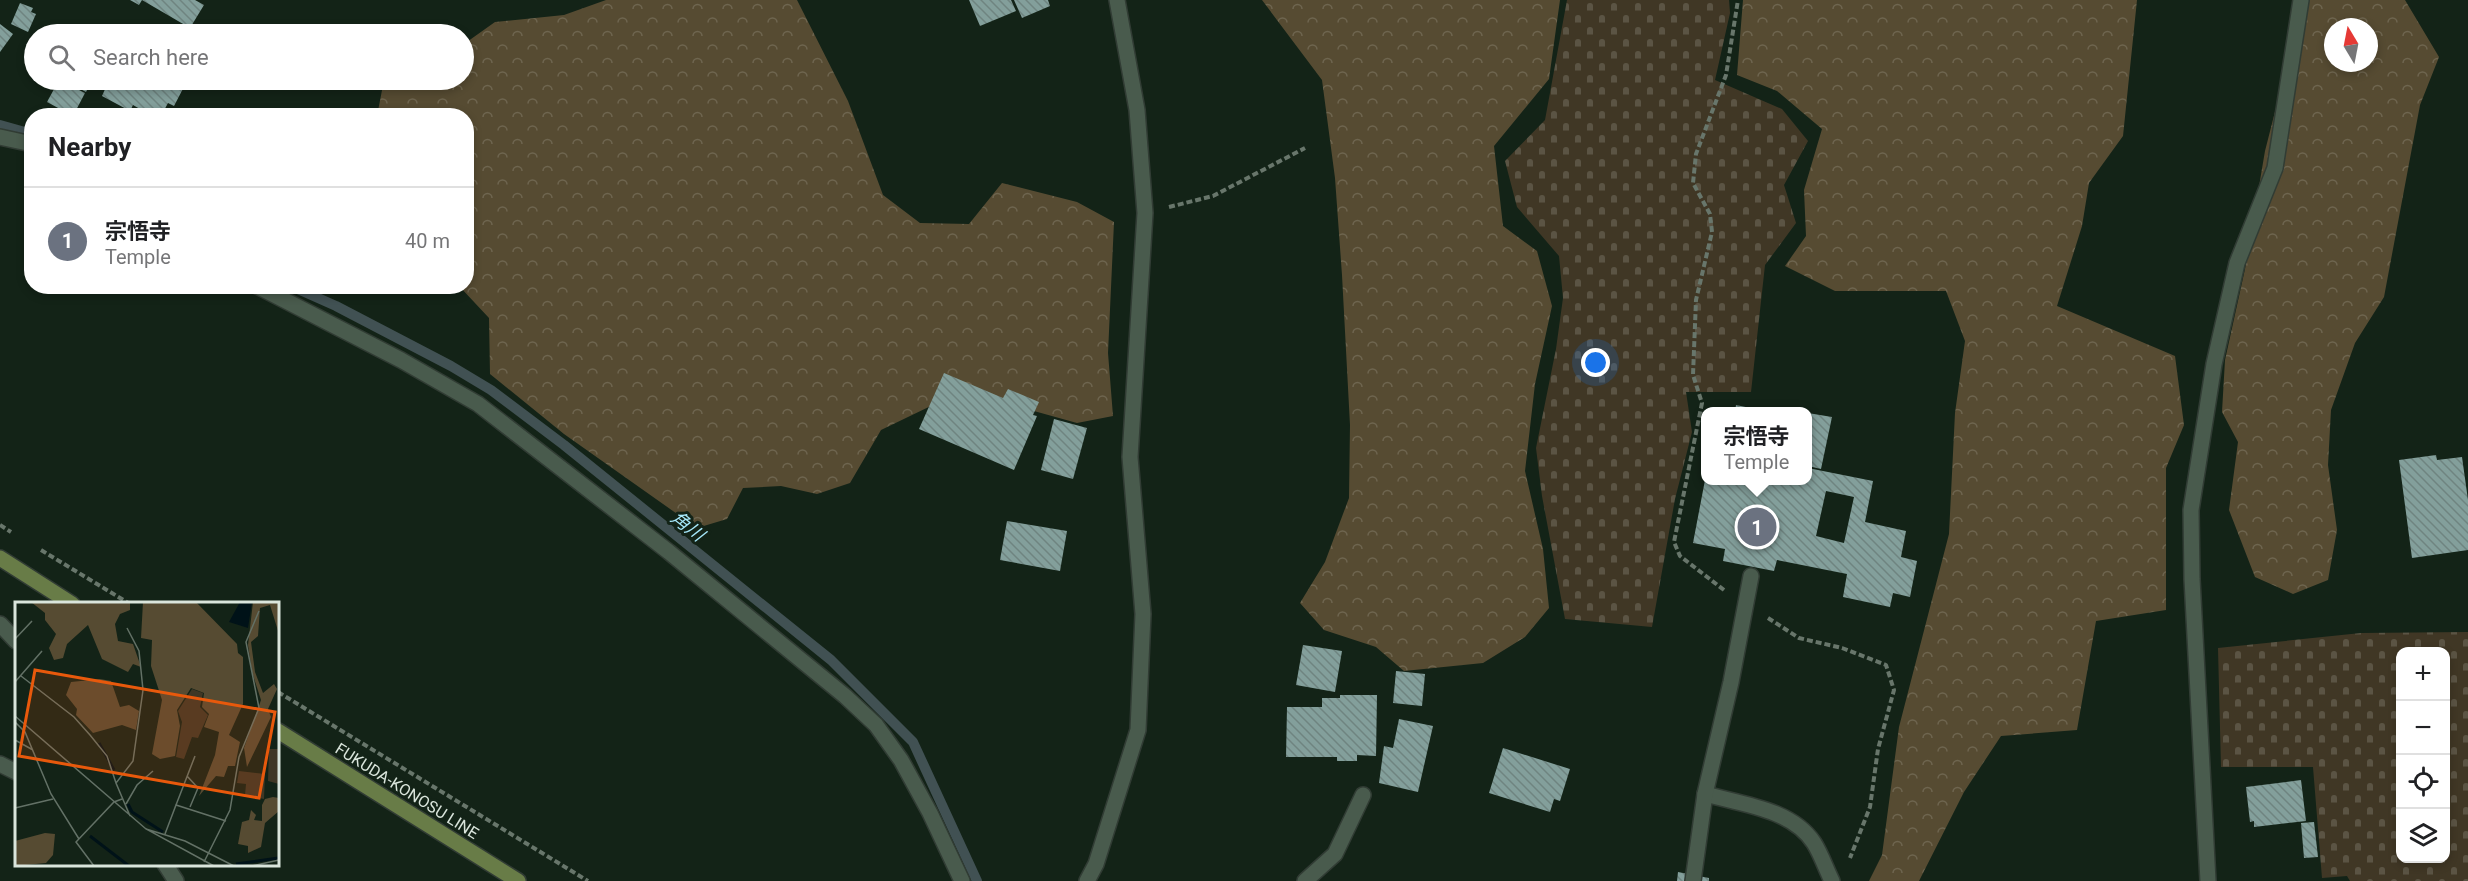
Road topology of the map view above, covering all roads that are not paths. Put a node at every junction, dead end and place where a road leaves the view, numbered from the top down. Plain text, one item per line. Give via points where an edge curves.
1 (1117, 0) edge
2 (2301, 0) edge
3 (0, 137) edge
4 (24, 140) edge
5 (273, 294) edge
6 (0, 558) edge
7 (1751, 576) dead end
8 (70, 602) edge
9 (0, 624) edge
10 (15, 640) edge
11 (279, 732) edge
12 (0, 764) edge
13 (15, 772) edge
14 (1705, 794) junction
15 (1363, 795) dead end
16 (166, 866) edge
17 (176, 881) edge
18 (518, 881) edge
19 (962, 881) edge
20 (1087, 881) edge
21 (1305, 881) edge
22 (1693, 881) edge
23 (1832, 881) edge
24 (2208, 881) edge

1 - 20 street via 1137,110 1145,213 1130,457 1143,614 1138,730 1096,864
2 - 24 street via 2275,168 2237,263 2214,364 2191,510
3 - 4 street
5 - 19 street via 478,404 669,552 845,696 876,725 902,760
6 - 8 main road
7 - 14 street
9 - 10 street
11 - 18 main road, FUKUDA-KONOSU LINE
12 - 13 street
14 - 22 street
14 - 23 street via 1791,820 1813,841
15 - 21 street via 1335,854
16 - 17 street

